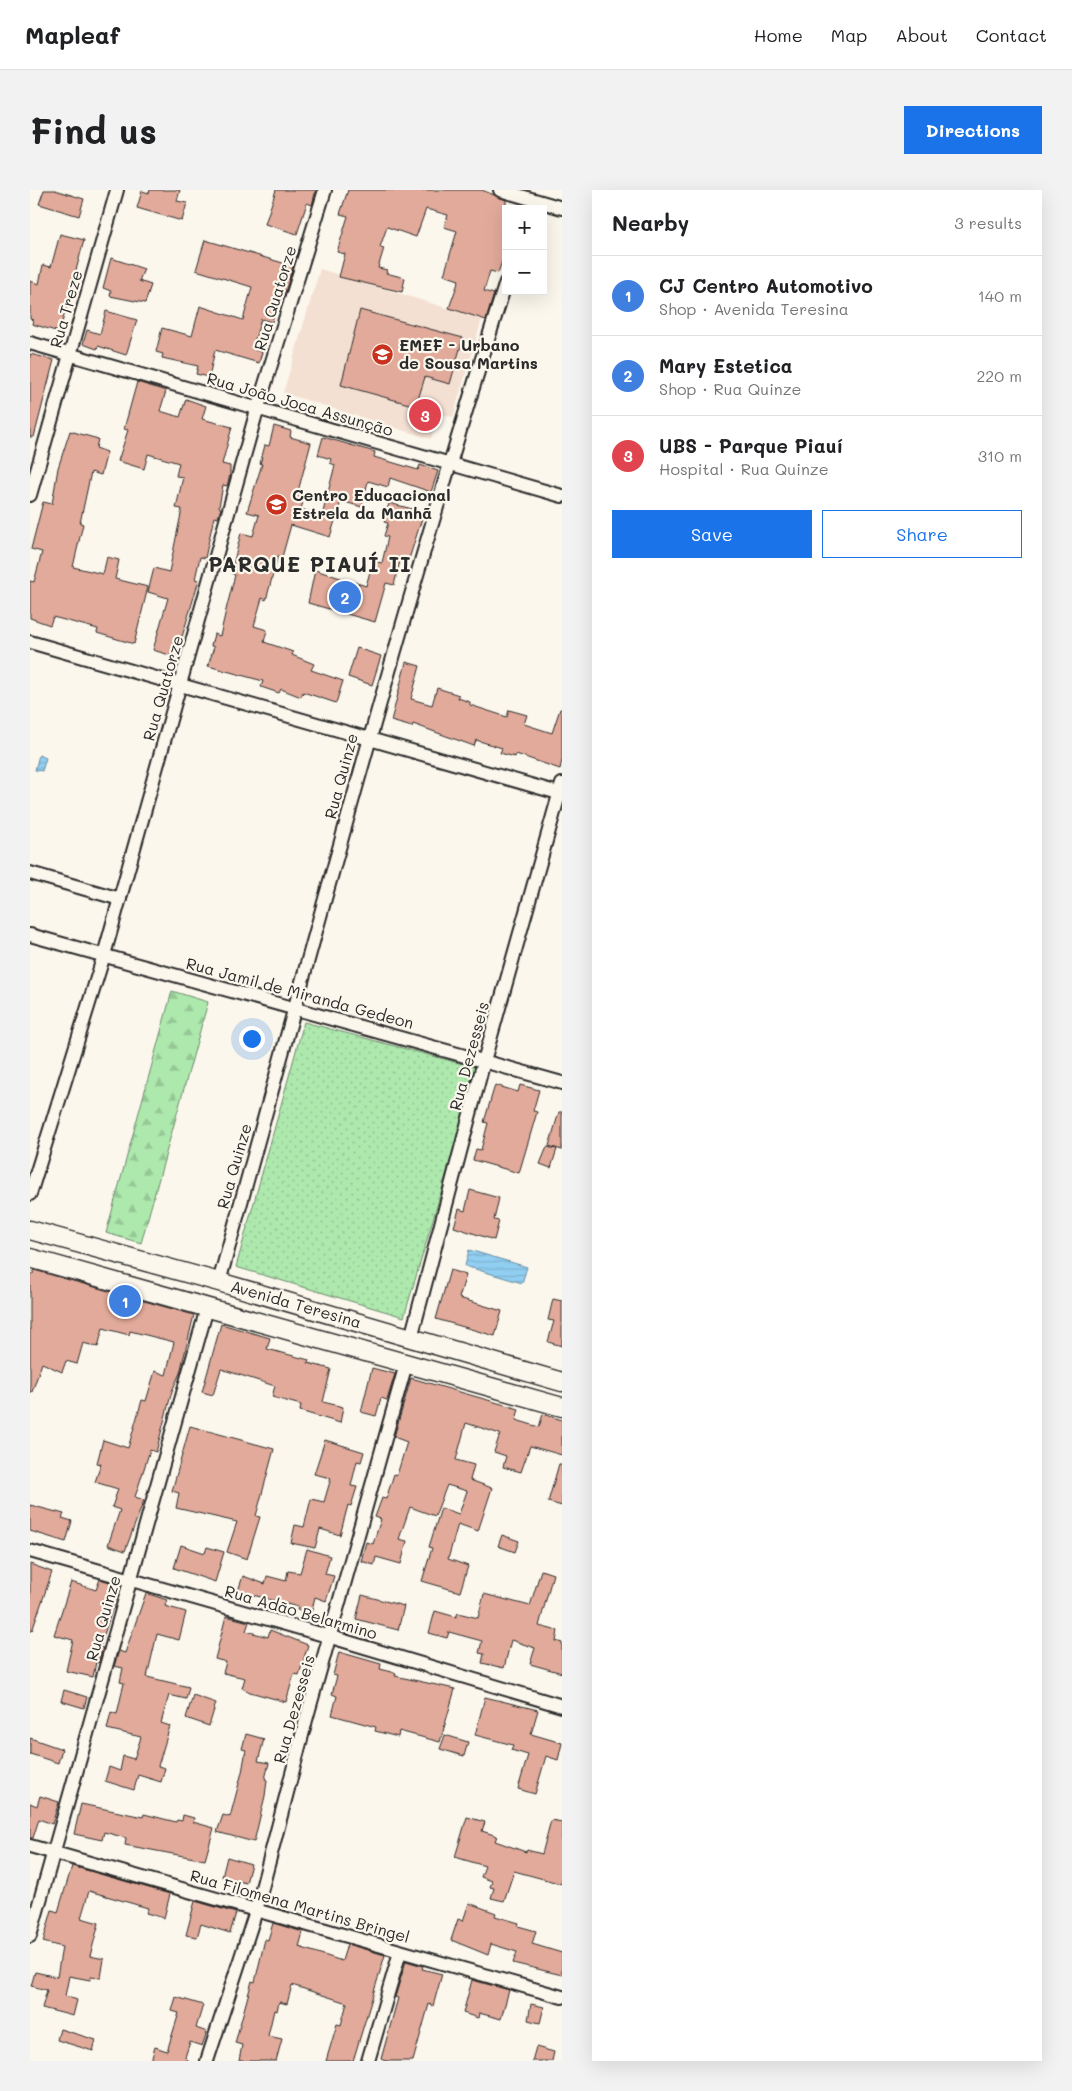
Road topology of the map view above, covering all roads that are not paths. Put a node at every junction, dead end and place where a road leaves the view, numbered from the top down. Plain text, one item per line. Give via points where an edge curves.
1 (117, 190) edge
2 (325, 190) edge
3 (500, 190) edge
4 (532, 200) edge
5 (562, 208) edge
6 (502, 294) edge
7 (30, 343) edge
8 (70, 355) junction
9 (257, 410) junction
10 (448, 463) junction
11 (30, 495) edge
12 (562, 496) edge
13 (30, 642) edge
14 (181, 686) junction
15 (368, 738) junction
16 (561, 790) edge
17 (30, 873) edge
18 (120, 899) junction
19 (30, 935) edge
20 (104, 956) junction
21 (295, 1008) junction
22 (484, 1061) junction
23 (562, 1083) edge
24 (30, 1194) edge
25 (30, 1230) edge
26 (30, 1258) edge
27 (134, 1258) junction
28 (219, 1282) junction
29 (126, 1285) junction
30 (207, 1308) junction
31 (411, 1338) junction
32 (406, 1364) junction
33 (562, 1382) edge
34 (562, 1407) edge
35 (30, 1551) edge
36 (130, 1580) junction
37 (331, 1637) junction
38 (562, 1706) edge
39 (30, 1846) edge
40 (54, 1853) junction
41 (256, 1911) junction
42 (30, 1936) edge
43 (400, 1952) junction
44 (562, 1997) edge
45 (207, 2061) edge
46 (368, 2061) edge

1 - 8 street, Rua Treze
2 - 9 street, Rua Quatorze
3 - 4 street
4 - 5 street
6 - 10 street, Rua Quinze
7 - 8 street, Rua João Joca Assunção
8 - 9 street, Rua João Joca Assunção
8 - 11 street, Rua Treze
9 - 10 street, Rua João Joca Assunção
9 - 14 street, Rua Quatorze
10 - 12 street, Rua João Joca Assunção
10 - 15 street, Rua Quinze
13 - 14 street
14 - 15 street
14 - 18 street, Rua Quatorze
15 - 16 street
15 - 21 street, Rua Quinze
16 - 22 street, Rua Dezesseis
17 - 18 street
18 - 20 street, Rua Quatorze
19 - 20 street, Rua Jamil de Miranda Gedeon
20 - 21 street, Rua Jamil de Miranda Gedeon
20 - 24 street, Rua Quatorze
21 - 22 street, Rua Jamil de Miranda Gedeon
21 - 28 street, Rua Quinze
22 - 23 street, Rua Jamil de Miranda Gedeon
22 - 31 street, Rua Dezesseis
25 - 27 main road, Avenida Teresina
26 - 29 main road, Avenida Teresina
27 - 28 main road, Avenida Teresina
27 - 29 main road
28 - 31 main road, Avenida Teresina
29 - 30 main road, Avenida Teresina
30 - 32 main road, Avenida Teresina
30 - 36 street, Rua Quinze
31 - 33 main road, Avenida Teresina
32 - 34 main road, Avenida Teresina
32 - 37 street, Rua Dezesseis
35 - 36 street, Rua Adão Belarmino
36 - 37 street, Rua Adão Belarmino
36 - 40 street, Rua Quinze
37 - 38 street, Rua Adão Belarmino
37 - 41 street, Rua Dezesseis
39 - 40 street, Rua Filomena Martins Bringel
40 - 41 street, Rua Filomena Martins Bringel
40 - 42 street, Rua Quinze
41 - 43 street, Rua Filomena Martins Bringel
41 - 45 street, Rua Dezesseis
43 - 44 street, Rua Filomena Martins Bringel
43 - 46 street

